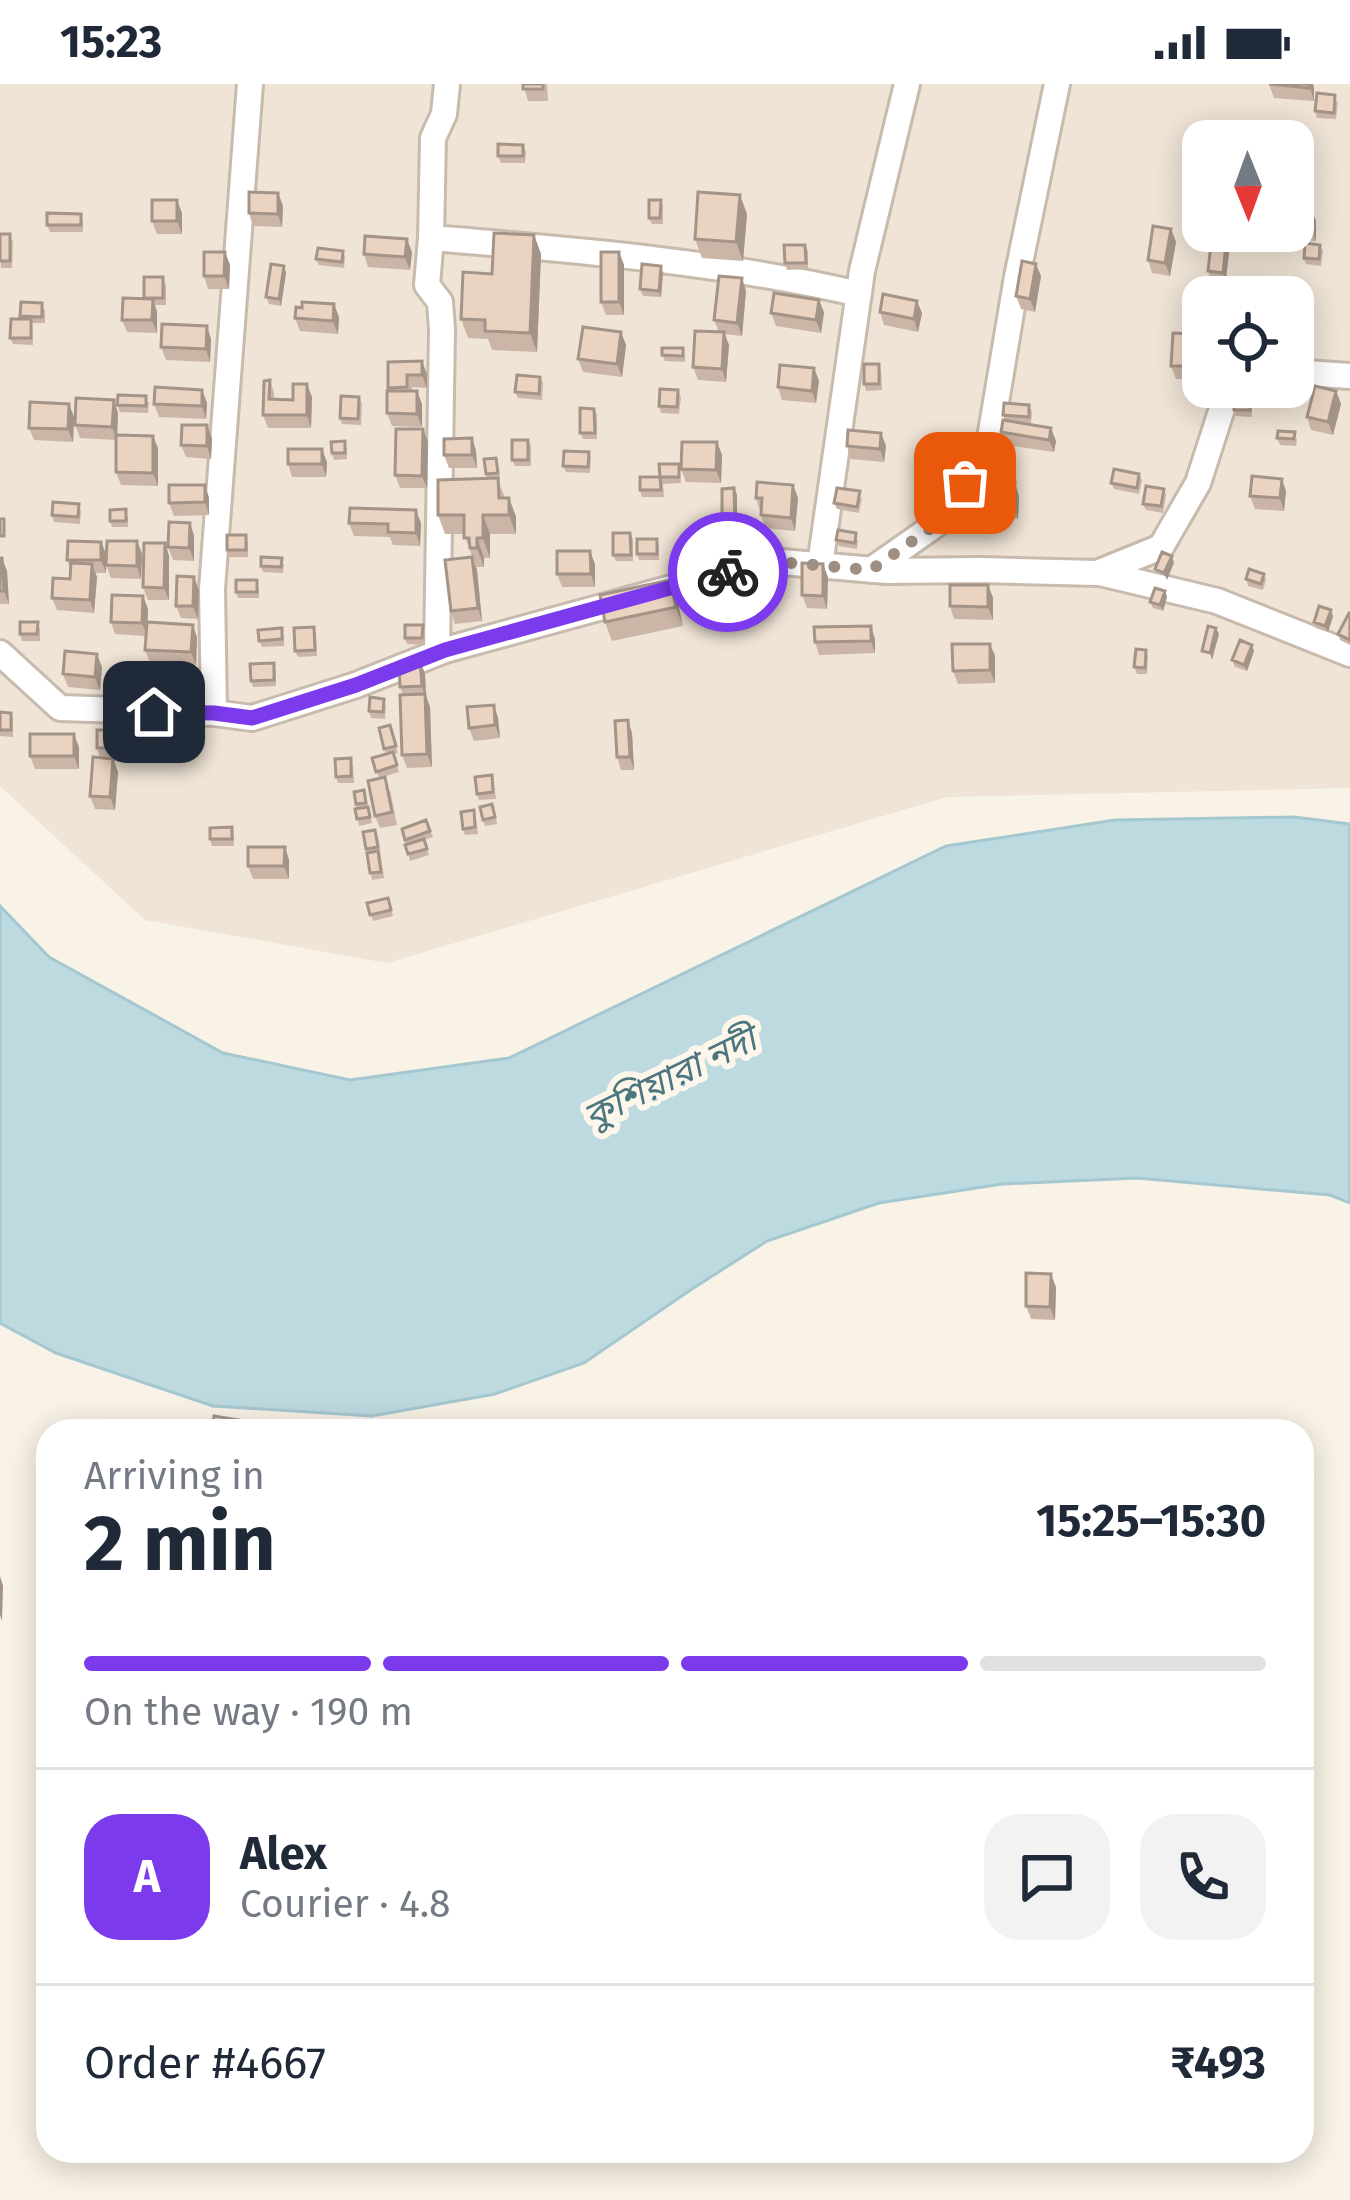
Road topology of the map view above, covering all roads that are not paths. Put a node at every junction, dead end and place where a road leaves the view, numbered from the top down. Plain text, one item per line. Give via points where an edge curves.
1 (250, 84) edge
2 (447, 84) edge
3 (908, 84) edge
4 (1057, 84) edge
5 (430, 238) junction
6 (859, 294) junction
7 (1314, 374) edge
8 (1350, 376) edge
9 (1222, 408) edge
10 (820, 565) junction
11 (871, 570) junction
12 (1097, 573) junction
13 (0, 653) edge
14 (437, 653) junction
15 (1350, 654) edge
16 (214, 713) junction

1 - 16 street via 212,590
2 - 5 street via 434,138
3 - 6 street
4 - 11 street via 989,444 941,521
5 - 6 street via 657,257
5 - 14 street via 427,284 440,302 443,385
6 - 10 street
7 - 8 street
9 - 12 street via 1198,484 1161,548
10 - 11 street
10 - 14 street via 770,561
11 - 12 street
12 - 15 street via 1217,601
13 - 16 street via 60,708
14 - 16 street via 252,718

